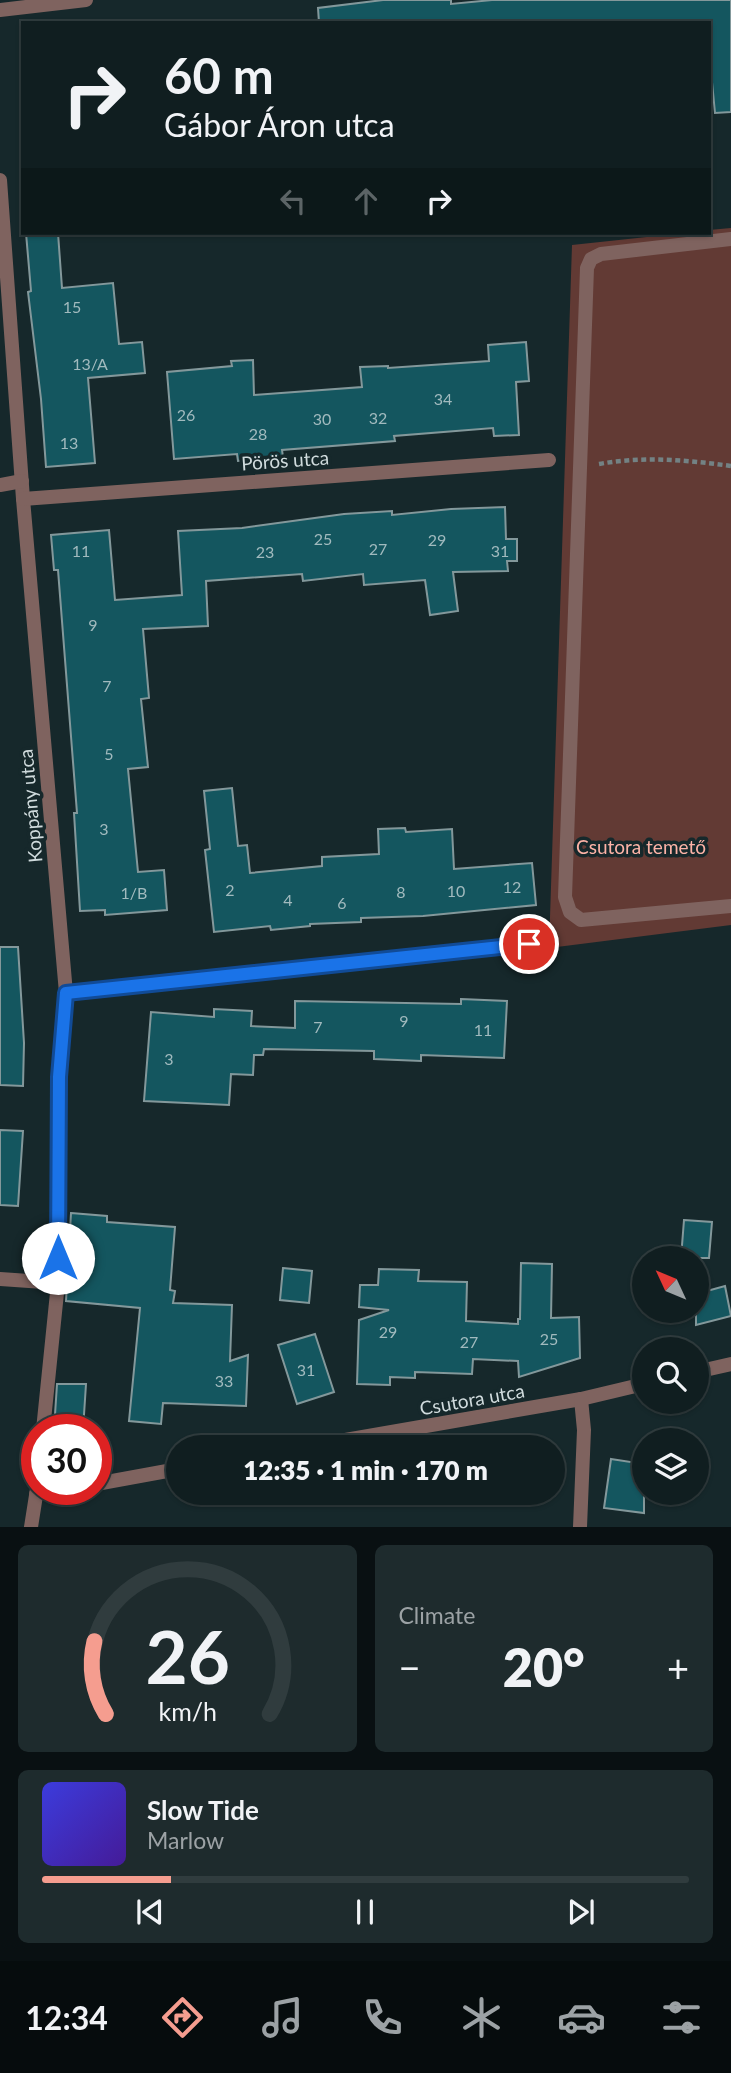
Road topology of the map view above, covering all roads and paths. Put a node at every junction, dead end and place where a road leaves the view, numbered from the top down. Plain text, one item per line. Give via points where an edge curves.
1 (86, 0) edge
2 (0, 10) edge
3 (0, 180) edge
4 (731, 239) edge
5 (548, 460) dead end
6 (731, 466) edge
7 (579, 468) junction
8 (22, 481) junction
9 (0, 485) edge
10 (23, 499) junction
11 (731, 906) edge
12 (529, 944) dead end
13 (66, 993) junction
14 (0, 1279) edge
15 (58, 1283) junction
16 (731, 1364) edge
17 (709, 1369) edge
18 (632, 1387) edge
19 (581, 1399) junction
20 (45, 1414) edge
21 (374, 1435) edge
22 (166, 1471) edge
23 (112, 1481) edge
24 (35, 1505) edge
25 (31, 1527) edge
26 (580, 1527) edge

1 - 2 street
3 - 8 street, Koppány utca
4 - 7 street via 601,254 591,259
5 - 10 street, Pörös utca
6 - 7 path via 628,459
7 - 11 street via 565,897 570,912 582,920
8 - 9 street
8 - 10 street, Koppány utca
10 - 13 street, Koppány utca
12 - 13 street
13 - 15 street, Koppány utca via 59,1077
14 - 15 street
15 - 20 street, Koppány utca
16 - 17 street
18 - 19 street, Csutora utca
19 - 21 street, Csutora utca
19 - 26 street
22 - 23 street
24 - 25 street

